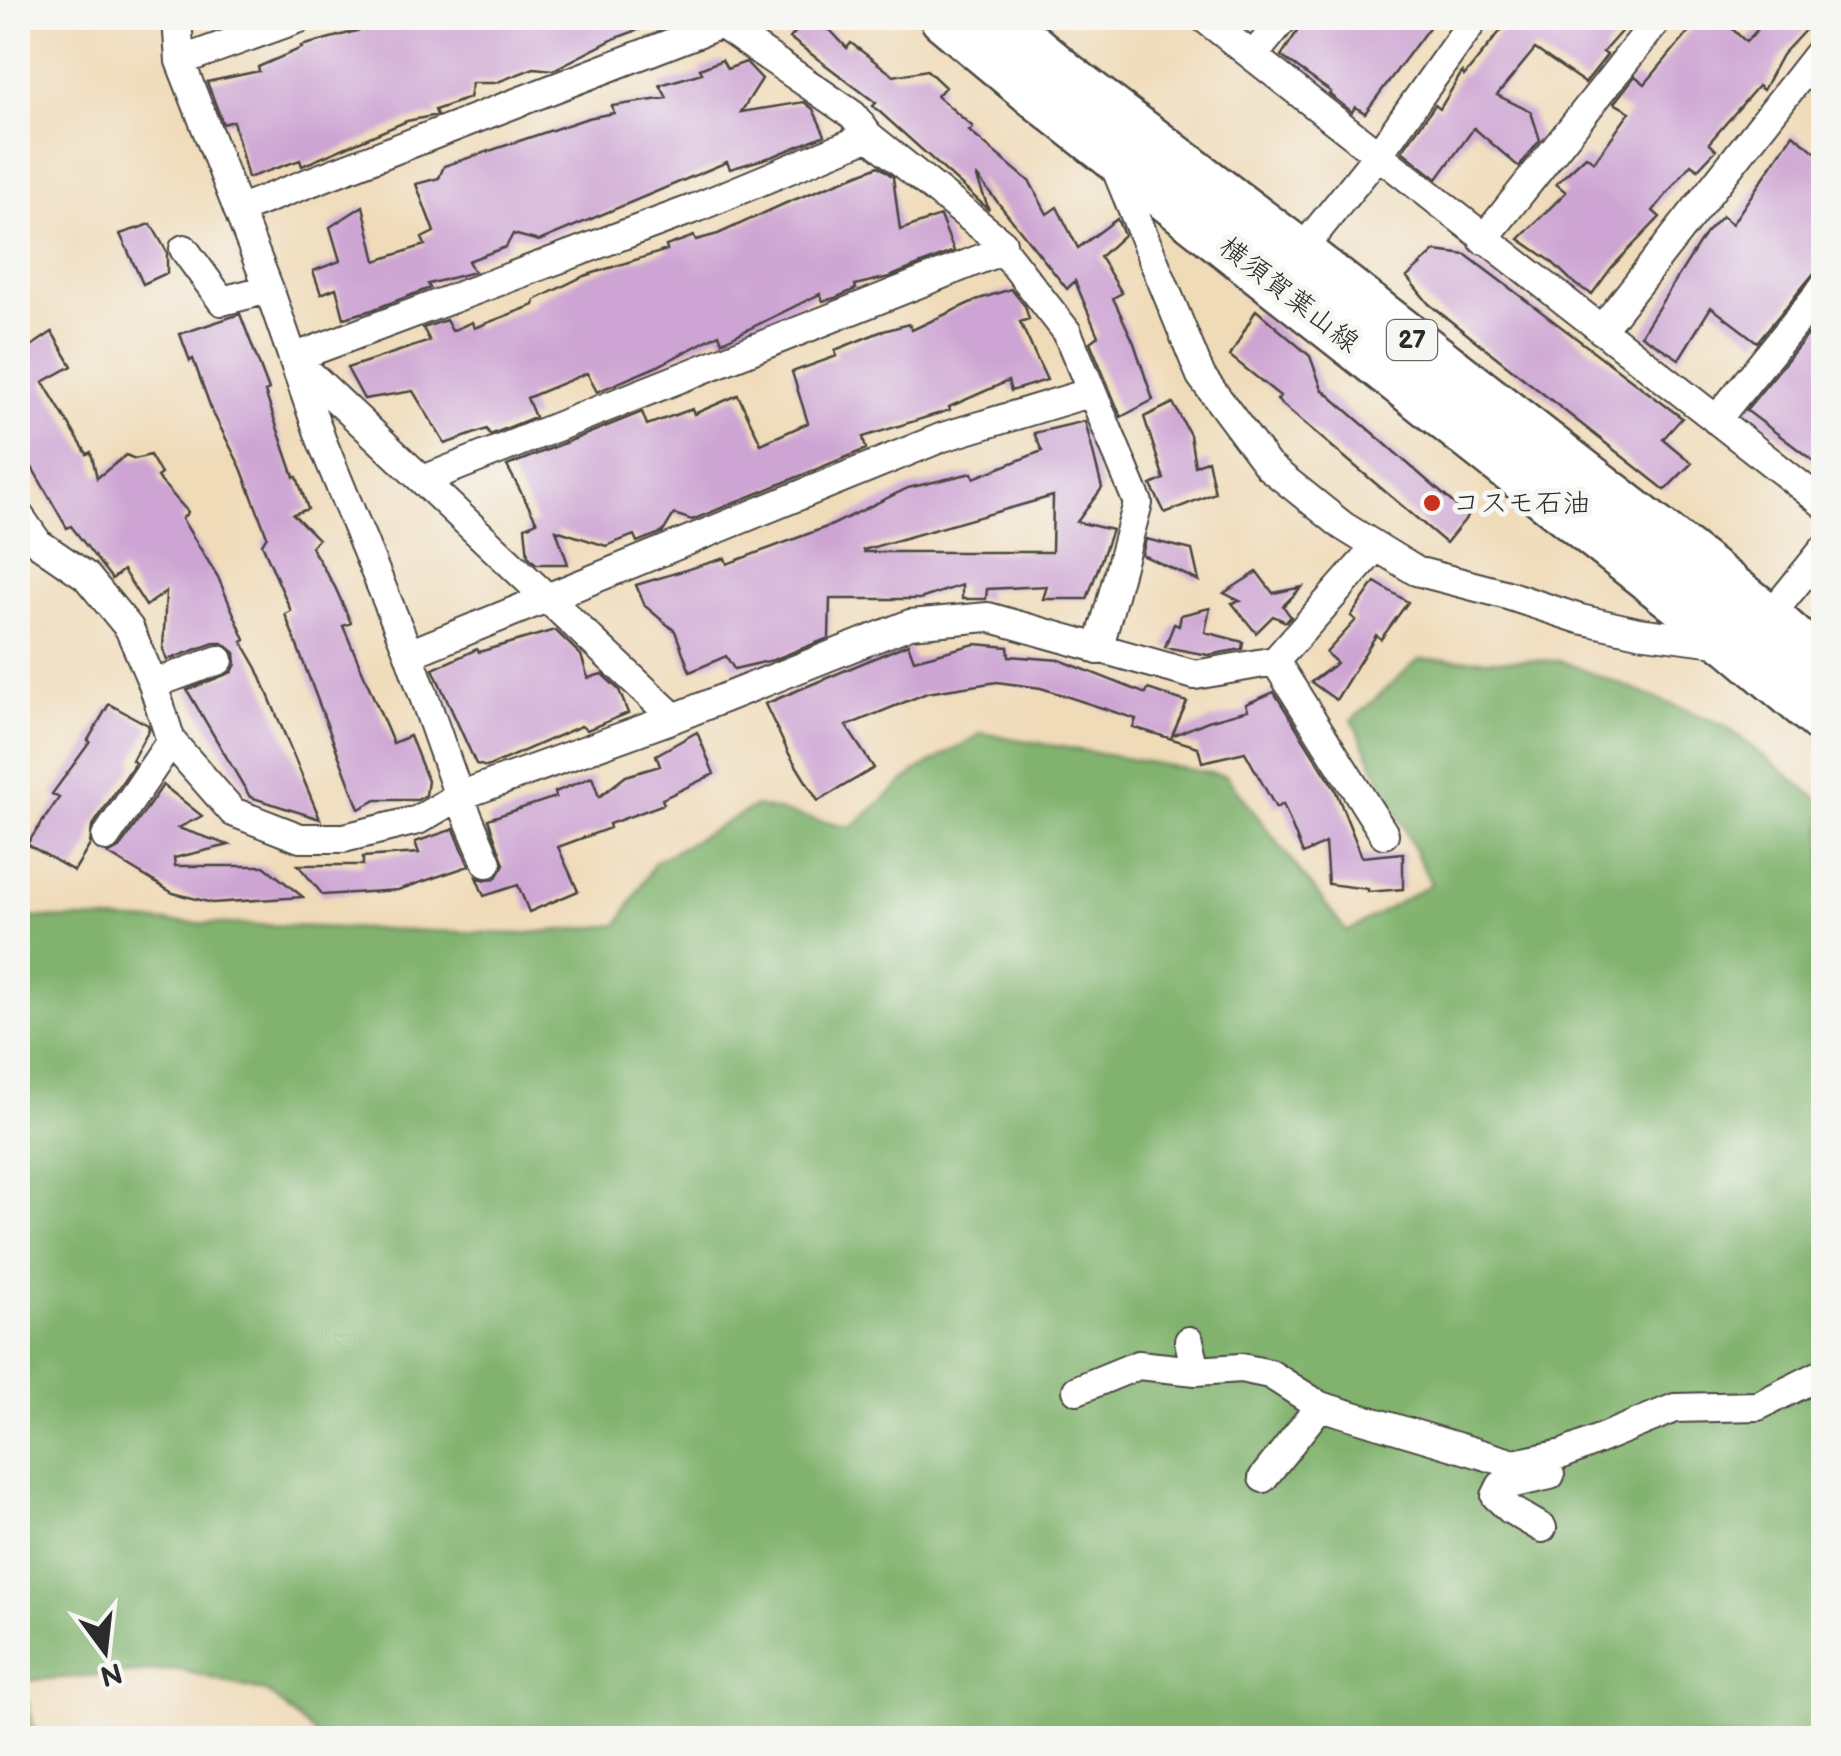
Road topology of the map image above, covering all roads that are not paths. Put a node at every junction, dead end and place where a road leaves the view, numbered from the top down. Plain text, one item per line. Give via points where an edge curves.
1 (177, 18) edge
2 (300, 18) edge
3 (943, 18) edge
4 (998, 18) edge
5 (1204, 18) edge
6 (1284, 18) edge
7 (1474, 18) edge
8 (1659, 18) edge
9 (719, 21) edge
10 (1824, 46) edge
11 (1253, 56) junction
12 (180, 61) junction
13 (869, 136) junction
14 (1110, 153) junction
15 (1377, 156) junction
16 (238, 210) junction
17 (1483, 240) junction
18 (184, 248) dead end
19 (1002, 250) junction
20 (1300, 252) junction
21 (1824, 286) edge
22 (270, 290) junction
23 (1601, 330) junction
24 (293, 358) junction
25 (1092, 392) junction
26 (1716, 420) junction
27 (422, 480) junction
28 (1824, 504) edge
29 (18, 514) edge
30 (1376, 547) junction
31 (1824, 549) edge
32 (547, 598) junction
33 (1769, 616) junction
34 (1732, 644) junction
35 (1098, 650) junction
36 (408, 654) junction
37 (219, 660) dead end
38 (1275, 661) junction
39 (1824, 666) edge
40 (153, 684) junction
41 (674, 718) junction
42 (1824, 722) edge
43 (171, 741) junction
44 (459, 796) junction
45 (1384, 834) dead end
46 (106, 838) dead end
47 (487, 863) dead end
48 (1190, 1341) dead end
49 (1196, 1371) junction
50 (1824, 1373) edge
51 (1077, 1390) dead end
52 (1320, 1406) junction
53 (1563, 1454) junction
54 (1263, 1478) dead end
55 (1542, 1528) dead end

1 - 12 street
2 - 12 street
3 - 14 main road, 横須賀葉山線 / 27
4 - 20 main road, 横須賀葉山線 / 27
5 - 11 street
6 - 11 street
7 - 15 street
8 - 17 street
9 - 13 street via 853,116
9 - 16 street
10 - 23 street
11 - 15 street
12 - 16 street
13 - 19 street
13 - 24 street
14 - 30 street via 1201,376 1268,466
14 - 34 main road, 横須賀葉山線 / 27
15 - 17 street
15 - 20 street
16 - 22 street
17 - 23 street
18 - 22 street via 222,301
19 - 25 street via 1067,332
19 - 27 street
20 - 33 main road, 横須賀葉山線 / 27
21 - 26 street
22 - 24 street
23 - 26 street
24 - 27 street
24 - 36 street
25 - 32 street via 943,437
25 - 35 street via 1138,503
26 - 28 street
27 - 32 street
29 - 40 street via 38,543 86,576 129,628
30 - 34 street via 1416,571 1580,620
30 - 38 street
31 - 33 street
32 - 36 street
32 - 41 street
33 - 34 street
33 - 39 main road, 横須賀葉山線 / 27
34 - 42 main road, 横須賀葉山線 / 27
35 - 38 street via 1195,675
35 - 41 street via 988,617 910,624
36 - 44 street
37 - 40 street
38 - 45 street
40 - 43 street
41 - 44 street
43 - 44 street via 233,812 300,838 344,838 418,820
43 - 46 street
44 - 47 street
48 - 49 street
49 - 51 street via 1138,1365
49 - 52 street via 1270,1374
50 - 53 street via 1758,1406 1675,1408
52 - 53 street via 1514,1464
52 - 54 street
53 - 55 street via 1556,1473 1501,1486 1496,1496

